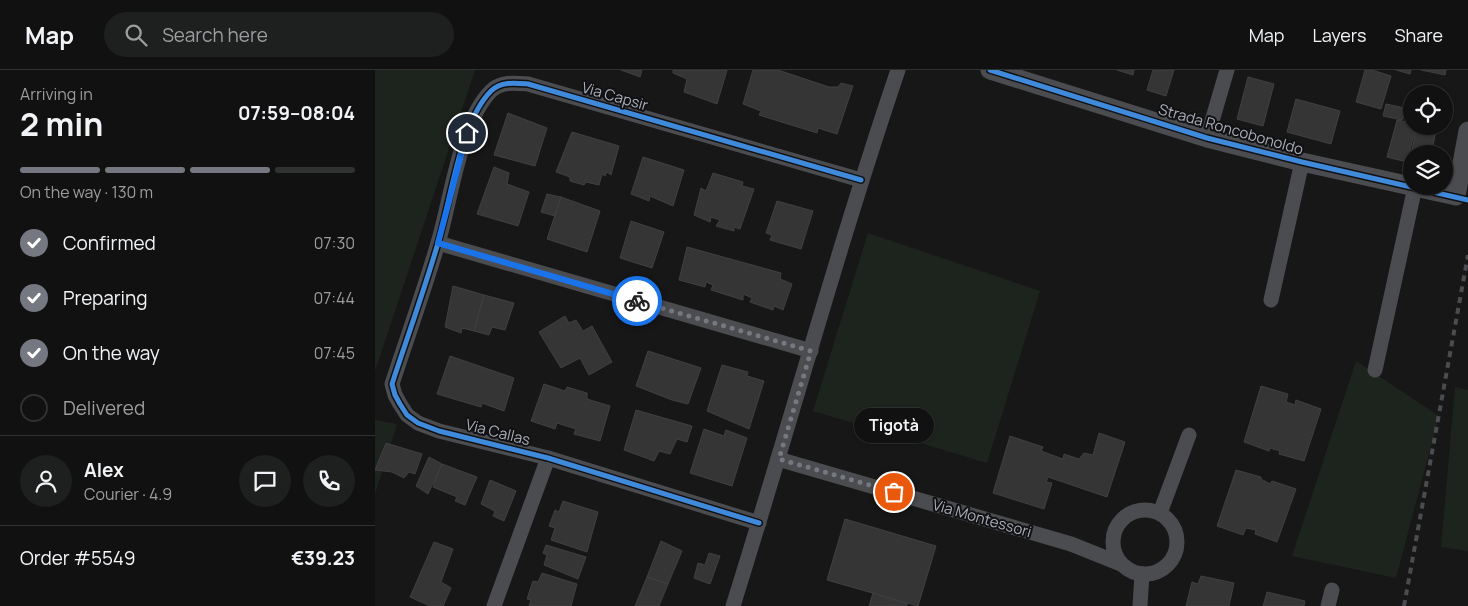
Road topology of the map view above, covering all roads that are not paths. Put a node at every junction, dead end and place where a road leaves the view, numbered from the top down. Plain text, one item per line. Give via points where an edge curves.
1 (898, 70) edge
2 (990, 70) edge
3 (1227, 70) edge
4 (1468, 131) edge
5 (1207, 138) junction
6 (1302, 162) junction
7 (861, 180) junction
8 (1403, 184) edge
9 (1413, 195) edge
10 (1449, 195) edge
11 (1462, 198) edge
12 (438, 243) junction
13 (1271, 300) dead end
14 (811, 351) junction
15 (1375, 370) dead end
16 (1189, 435) dead end
17 (548, 458) junction
18 (779, 459) junction
19 (1160, 513) junction
20 (759, 523) junction
21 (1115, 530) junction
22 (1071, 544) junction
23 (1121, 564) junction
24 (1142, 574) junction
25 (1332, 590) dead end
26 (494, 606) edge
27 (733, 606) edge
28 (1140, 606) edge
29 (1328, 606) edge

1 - 7 street
2 - 5 street, Strada Roncobonoldo
3 - 5 street
4 - 11 street
5 - 6 street, Strada Roncobonoldo
6 - 8 street, Strada Roncobonoldo
6 - 13 street
7 - 12 street, Via Capsir via 528,84 499,85 477,110 467,133
7 - 14 street
9 - 15 street
10 - 11 street, Strada Roncobonoldo
12 - 14 street
12 - 17 street, Via Callas via 392,384 395,395 407,416 418,423
14 - 18 street
16 - 19 street
17 - 20 street, Via Callas
17 - 26 street
18 - 20 street
18 - 22 street, Via Montessori
19 - 21 street, Via Montessori via 1150,509 1139,510 1120,521
19 - 24 street via 1175,528 1177,549 1167,566 1151,574
20 - 27 street
21 - 22 street, Via Montessori via 1100,543
21 - 23 street via 1113,548
22 - 23 street, Via Montessori
23 - 24 street, Via Montessori
24 - 28 street
25 - 29 street

